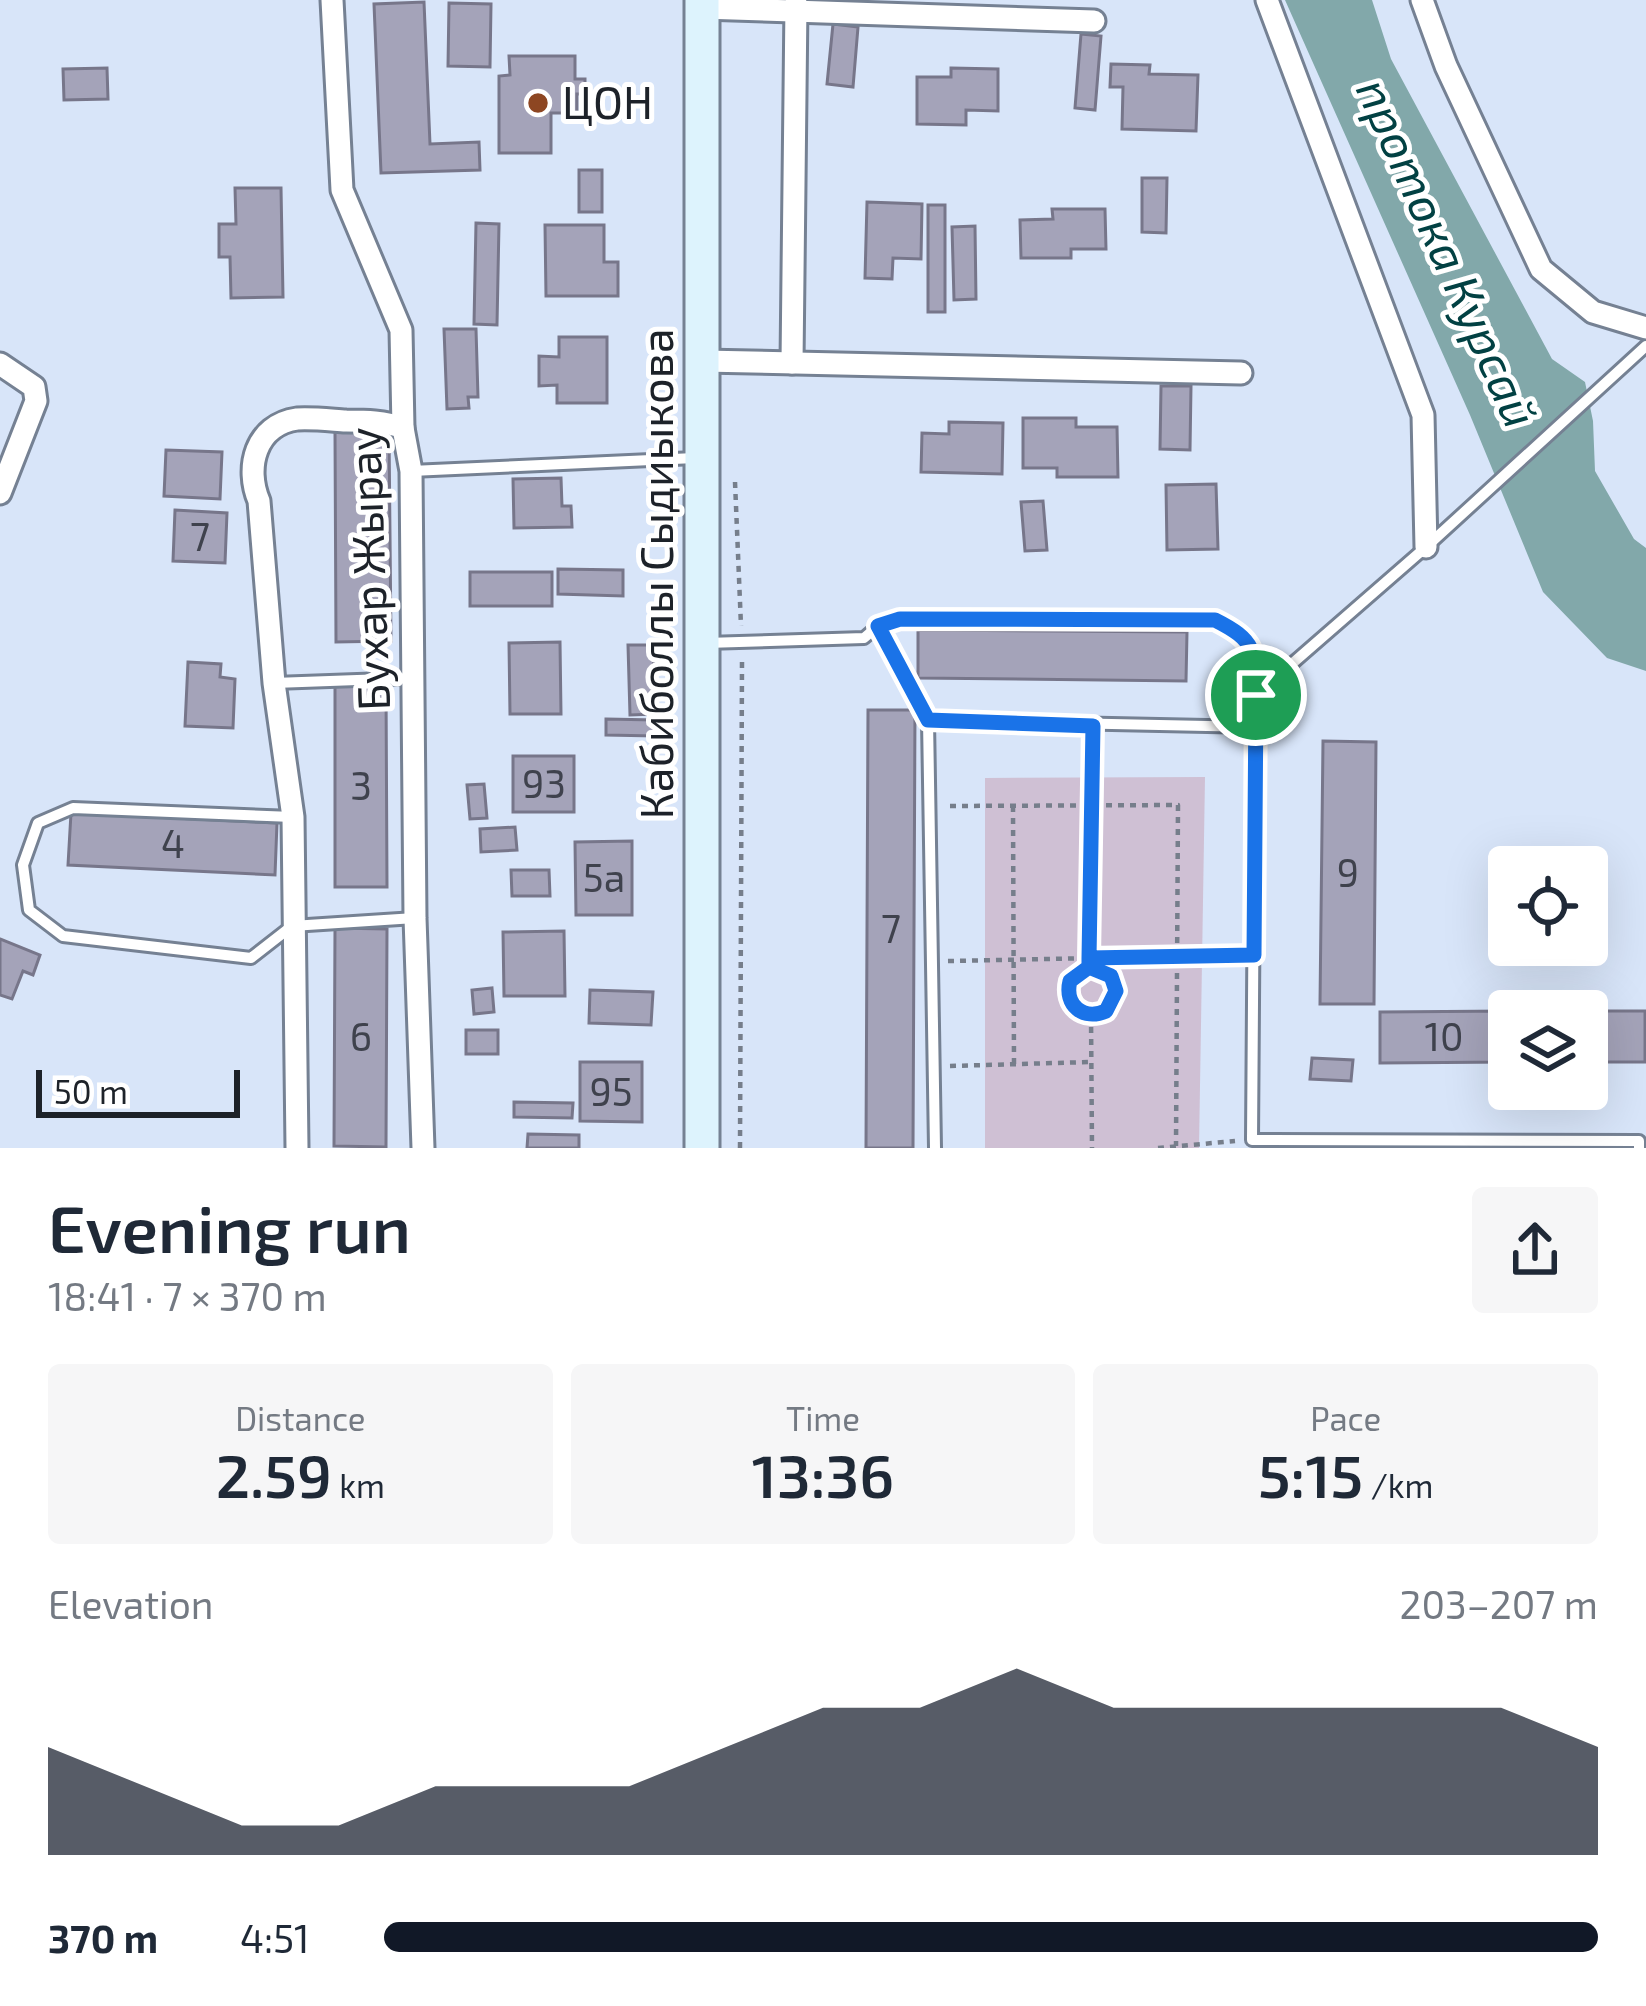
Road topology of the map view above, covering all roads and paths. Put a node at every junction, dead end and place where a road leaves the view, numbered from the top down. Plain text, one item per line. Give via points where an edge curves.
1 (332, 0) edge
2 (1267, 0) edge
3 (1422, 0) edge
4 (702, 4) edge
5 (796, 7) edge
6 (1094, 21) dead end
7 (1646, 328) edge
8 (1646, 346) edge
9 (703, 361) junction
10 (792, 363) junction
11 (0, 364) edge
12 (1241, 373) dead end
13 (403, 428) junction
14 (703, 458) junction
15 (411, 471) junction
16 (735, 478) dead end
17 (0, 493) edge
18 (1426, 547) junction
19 (878, 626) junction
20 (742, 642) junction
21 (703, 643) junction
22 (413, 678) junction
23 (274, 683) junction
24 (1256, 695) junction
25 (928, 720) junction
26 (1093, 726) junction
27 (1255, 727) junction
28 (1092, 805) junction
29 (927, 806) junction
30 (1012, 806) junction
31 (293, 818) junction
32 (415, 918) junction
33 (292, 926) junction
34 (1254, 955) junction
35 (1089, 958) junction
36 (1177, 958) junction
37 (1014, 960) junction
38 (930, 961) junction
39 (1089, 967) junction
40 (1091, 1015) junction
41 (1091, 1062) junction
42 (1014, 1064) junction
43 (933, 1066) junction
44 (1252, 1144) edge
45 (1176, 1146) edge
46 (297, 1148) edge
47 (423, 1148) edge
48 (702, 1148) edge
49 (740, 1148) edge
50 (934, 1148) edge
51 (1092, 1148) edge
52 (1158, 1148) edge
53 (1639, 1148) edge

1 - 13 street, Бухар Жырау via 342,190 401,330
2 - 18 street via 1423,415
3 - 7 street via 1541,269 1593,312
4 - 5 street
4 - 9 street, Кабиболлы Сыдиыкова
5 - 6 street
5 - 10 street
8 - 18 lane
9 - 10 street
9 - 14 street, Кабиболлы Сыдиыкова
10 - 12 street
11 - 17 street via 34,387 36,401
13 - 15 street, Бухар Жырау
13 - 23 street via 292,419 265,435 254,454 250,479 259,501
14 - 15 lane
14 - 21 street, Кабиболлы Сыдиыкова
15 - 22 street, Бухар Жырау
16 - 20 path
18 - 24 lane
19 - 20 lane via 864,638
19 - 24 lane via 900,619 1215,620 1242,634 1256,657
19 - 25 path
20 - 21 lane
20 - 49 path
21 - 48 street, Кабиболлы Сыдиыкова
22 - 23 lane
22 - 32 street, Бухар Жырау
23 - 31 street
24 - 27 lane
25 - 26 lane
25 - 29 lane
26 - 27 lane
26 - 28 path
27 - 34 lane
28 - 30 path
28 - 35 path
28 - 36 path via 1178,805
29 - 30 path
29 - 38 lane
30 - 37 path
31 - 33 street
31 - 33 lane via 73,808 38,824 23,865 29,910 63,936 251,958
32 - 33 lane
32 - 47 street, Бухар Жырау
33 - 46 street
34 - 36 path
34 - 44 lane
35 - 36 path
35 - 37 path
35 - 39 path
36 - 45 path
37 - 38 path
37 - 42 path
38 - 43 lane
39 - 40 path via 1075,974 1068,996
39 - 40 path via 1111,976 1116,991 1106,1011
40 - 41 path
41 - 42 path
41 - 51 path
42 - 43 path
43 - 50 lane
44 - 45 path
44 - 53 lane via 1639,1141
45 - 52 path

